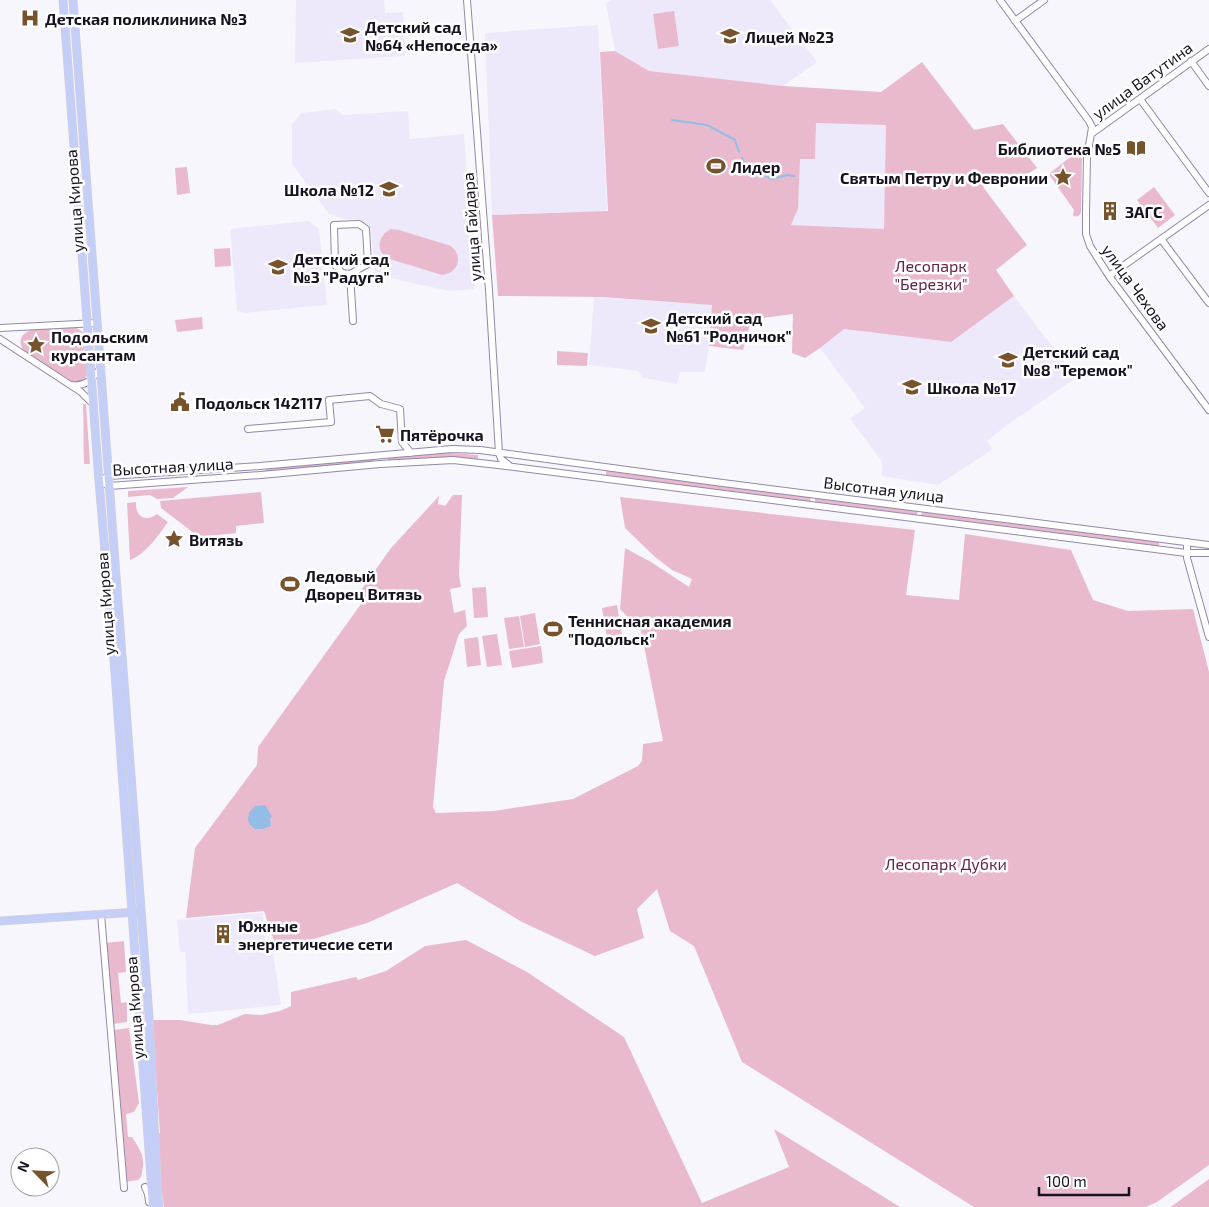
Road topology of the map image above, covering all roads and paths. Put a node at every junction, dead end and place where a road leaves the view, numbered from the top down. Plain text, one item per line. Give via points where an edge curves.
1 (63, 0) edge
2 (73, 0) edge
3 (467, 0) edge
4 (1000, 0) edge
5 (1044, 0) edge
6 (1015, 21) junction
7 (1209, 48) edge
8 (1191, 62) junction
9 (1209, 86) edge
10 (1140, 99) junction
11 (1092, 134) junction
12 (1209, 193) edge
13 (1209, 205) edge
14 (1161, 239) junction
15 (350, 274) junction
16 (1109, 276) junction
17 (1209, 303) edge
18 (353, 321) dead end
19 (87, 323) junction
20 (97, 323) junction
21 (0, 328) edge
22 (0, 340) edge
23 (100, 368) junction
24 (92, 380) junction
25 (70, 385) junction
26 (93, 404) junction
27 (1209, 410) edge
28 (248, 429) dead end
29 (411, 453) junction
30 (499, 453) junction
31 (382, 455) junction
32 (484, 463) junction
33 (576, 463) junction
34 (382, 465) junction
35 (260, 466) junction
36 (511, 466) junction
37 (261, 475) junction
38 (575, 475) junction
39 (109, 476) junction
40 (99, 481) junction
41 (109, 486) junction
42 (1188, 542) junction
43 (1209, 545) edge
44 (1186, 553) junction
45 (1201, 553) junction
46 (1209, 553) edge
47 (1189, 566) junction
48 (1209, 637) edge
49 (132, 912) junction
50 (142, 912) junction
51 (101, 914) junction
52 (0, 921) edge
53 (145, 1187) dead end
54 (124, 1188) dead end
55 (152, 1205) edge
56 (159, 1207) edge

1 - 19 main road, улица Кирова
2 - 20 main road, улица Кирова
3 - 30 street, улица Гайдара
4 - 6 street
5 - 6 street
6 - 11 street via 1089,121
7 - 8 street, улица Ватутина
8 - 9 street
8 - 10 street, улица Ватутина
10 - 11 street, улица Ватутина
10 - 12 street
11 - 16 street, улица Чехова via 1088,156 1086,234
13 - 14 street
14 - 16 street
14 - 17 street
15 - 15 street via 342,273 335,265 334,225 359,224 366,229 368,264
15 - 18 street
16 - 27 street, улица Чехова
19 - 20 street
19 - 21 street
19 - 24 main road, улица Кирова
20 - 23 main road, улица Кирова
22 - 25 street
23 - 24 street
23 - 39 main road, улица Кирова
24 - 25 street
24 - 26 main road, улица Кирова
25 - 26 street
26 - 40 main road, улица Кирова
28 - 29 street via 331,422 329,400 370,396 381,404 400,409 402,442
29 - 30 street, Высотная улица via 452,449
29 - 31 street, Высотная улица
30 - 32 street
30 - 33 street, Высотная улица
30 - 36 street
31 - 34 street
31 - 35 street, Высотная улица
32 - 34 street, Высотная улица via 453,460
32 - 36 street, Высотная улица
33 - 38 street
33 - 42 street, Высотная улица
34 - 37 street, Высотная улица
35 - 37 street
35 - 39 street, Высотная улица
36 - 38 street, Высотная улица
37 - 41 street, Высотная улица
38 - 44 street, Высотная улица
39 - 40 street, Высотная улица
39 - 41 main road, улица Кирова
40 - 41 street, Высотная улица
40 - 49 main road, улица Кирова
41 - 50 main road, улица Кирова
42 - 43 street, Высотная улица
42 - 44 street
44 - 45 street, Высотная улица
44 - 47 street
45 - 46 street, Высотная улица
45 - 47 street
47 - 48 street
49 - 50 main road
49 - 51 main road
49 - 55 main road, улица Кирова
50 - 56 main road, улица Кирова
51 - 52 main road
51 - 54 street
53 - 55 street, улица Кирова

